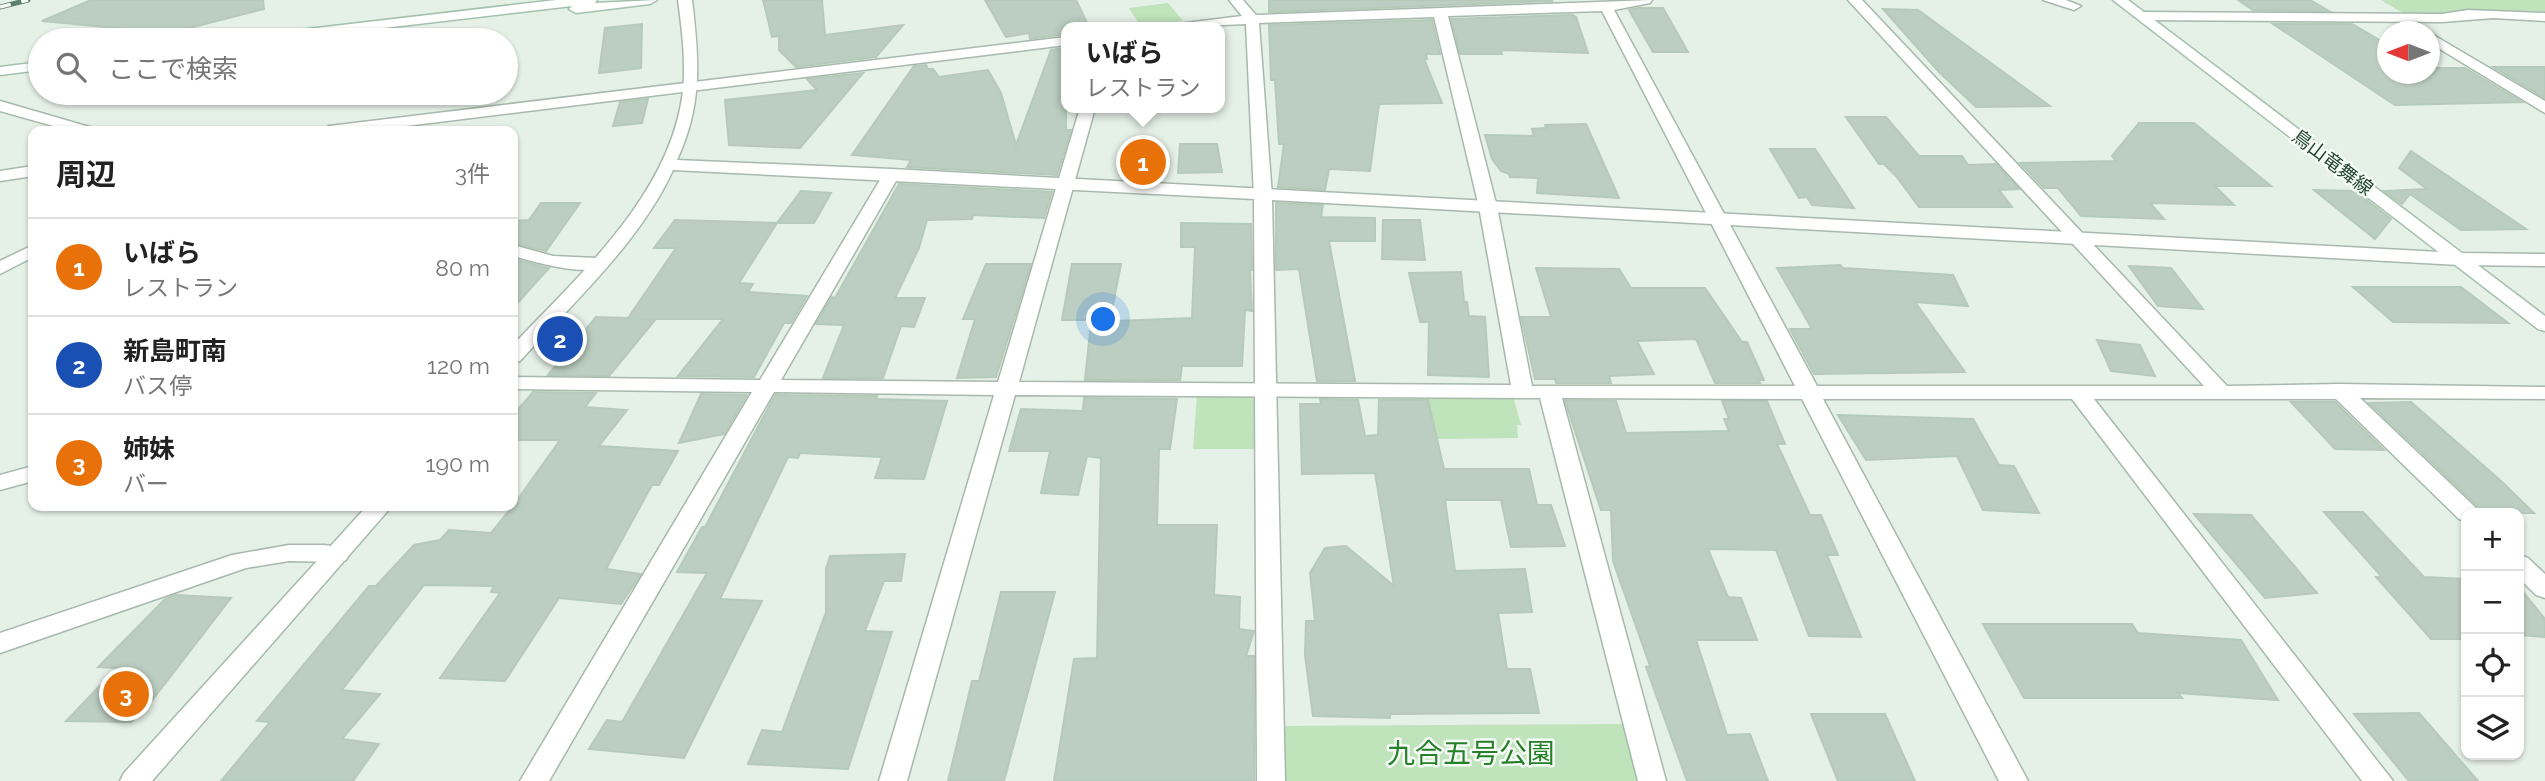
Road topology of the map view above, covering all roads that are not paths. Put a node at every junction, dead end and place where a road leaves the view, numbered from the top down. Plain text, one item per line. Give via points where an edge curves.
1 (590, 0) edge
2 (650, 0) edge
3 (685, 0) edge
4 (1236, 0) edge
5 (1467, 0) edge
6 (1645, 0) edge
7 (1855, 0) edge
8 (2050, 0) edge
9 (2120, 0) edge
10 (2074, 6) dead end
11 (2378, 6) dead end
12 (1606, 7) junction
13 (1448, 11) junction
14 (2141, 16) junction
15 (2398, 17) junction
16 (2545, 17) edge
17 (1252, 19) junction
18 (2404, 21) edge
19 (1225, 22) edge
20 (351, 28) edge
21 (413, 28) edge
22 (1061, 42) edge
23 (2440, 43) edge
24 (28, 68) edge
25 (0, 71) edge
26 (28, 74) edge
27 (0, 78) edge
28 (691, 87) junction
29 (0, 106) edge
30 (2545, 108) edge
31 (1087, 113) edge
32 (70, 126) edge
33 (370, 126) edge
34 (667, 165) junction
35 (28, 172) edge
36 (892, 174) junction
37 (0, 176) edge
38 (1068, 184) junction
39 (1263, 196) junction
40 (1488, 207) junction
41 (1719, 220) junction
42 (2077, 239) junction
43 (518, 251) edge
44 (28, 253) edge
45 (2459, 259) junction
46 (2545, 260) edge
47 (7, 264) edge
48 (596, 264) junction
49 (28, 267) edge
50 (2545, 325) edge
51 (518, 351) edge
52 (518, 383) edge
53 (767, 386) junction
54 (1008, 387) junction
55 (1265, 390) junction
56 (2339, 390) junction
57 (1524, 391) junction
58 (1549, 391) junction
59 (1809, 391) junction
60 (2220, 391) junction
61 (2078, 393) junction
62 (2545, 393) edge
63 (28, 475) edge
64 (0, 483) edge
65 (2461, 508) edge
66 (376, 511) edge
67 (337, 554) junction
68 (2524, 569) edge
69 (2545, 589) edge
70 (0, 643) edge
71 (134, 781) edge
72 (534, 781) edge
73 (893, 781) edge
74 (1272, 781) edge
75 (1652, 781) edge
76 (2014, 781) edge
77 (2379, 781) edge

1 - 20 street
2 - 21 street
3 - 28 street
4 - 17 street
5 - 13 street
6 - 12 street
7 - 42 street
8 - 10 street
9 - 14 street, 鳥山竜舞線
11 - 15 street
12 - 13 street
12 - 41 street
13 - 17 street
13 - 40 street
14 - 15 street
14 - 45 street, 鳥山竜舞線
15 - 16 street via 2442,18 2468,12
15 - 18 street
17 - 19 street
17 - 39 street
22 - 28 street
23 - 30 street
24 - 25 street
26 - 27 street
28 - 33 street
28 - 34 street via 682,131
29 - 32 street
31 - 38 street
34 - 36 street
34 - 48 street via 637,213
35 - 37 street
36 - 38 street
36 - 53 street
38 - 39 street
38 - 54 street
39 - 40 street
39 - 55 street
40 - 41 street
40 - 57 street
41 - 42 street
41 - 59 street
42 - 45 street
42 - 60 street
43 - 48 street via 552,261
44 - 47 street
45 - 46 street
45 - 50 street, 鳥山竜舞線
47 - 49 street
48 - 51 street
52 - 53 street
53 - 54 street
53 - 72 street
54 - 55 street
54 - 73 street
55 - 57 street
55 - 74 street
56 - 60 street
56 - 62 street
56 - 65 street
57 - 58 street
58 - 59 street
58 - 75 street
59 - 61 street
59 - 76 street
60 - 61 street
61 - 77 street
63 - 64 street
66 - 67 street
67 - 70 street via 291,551 241,561
67 - 71 street
68 - 69 street

